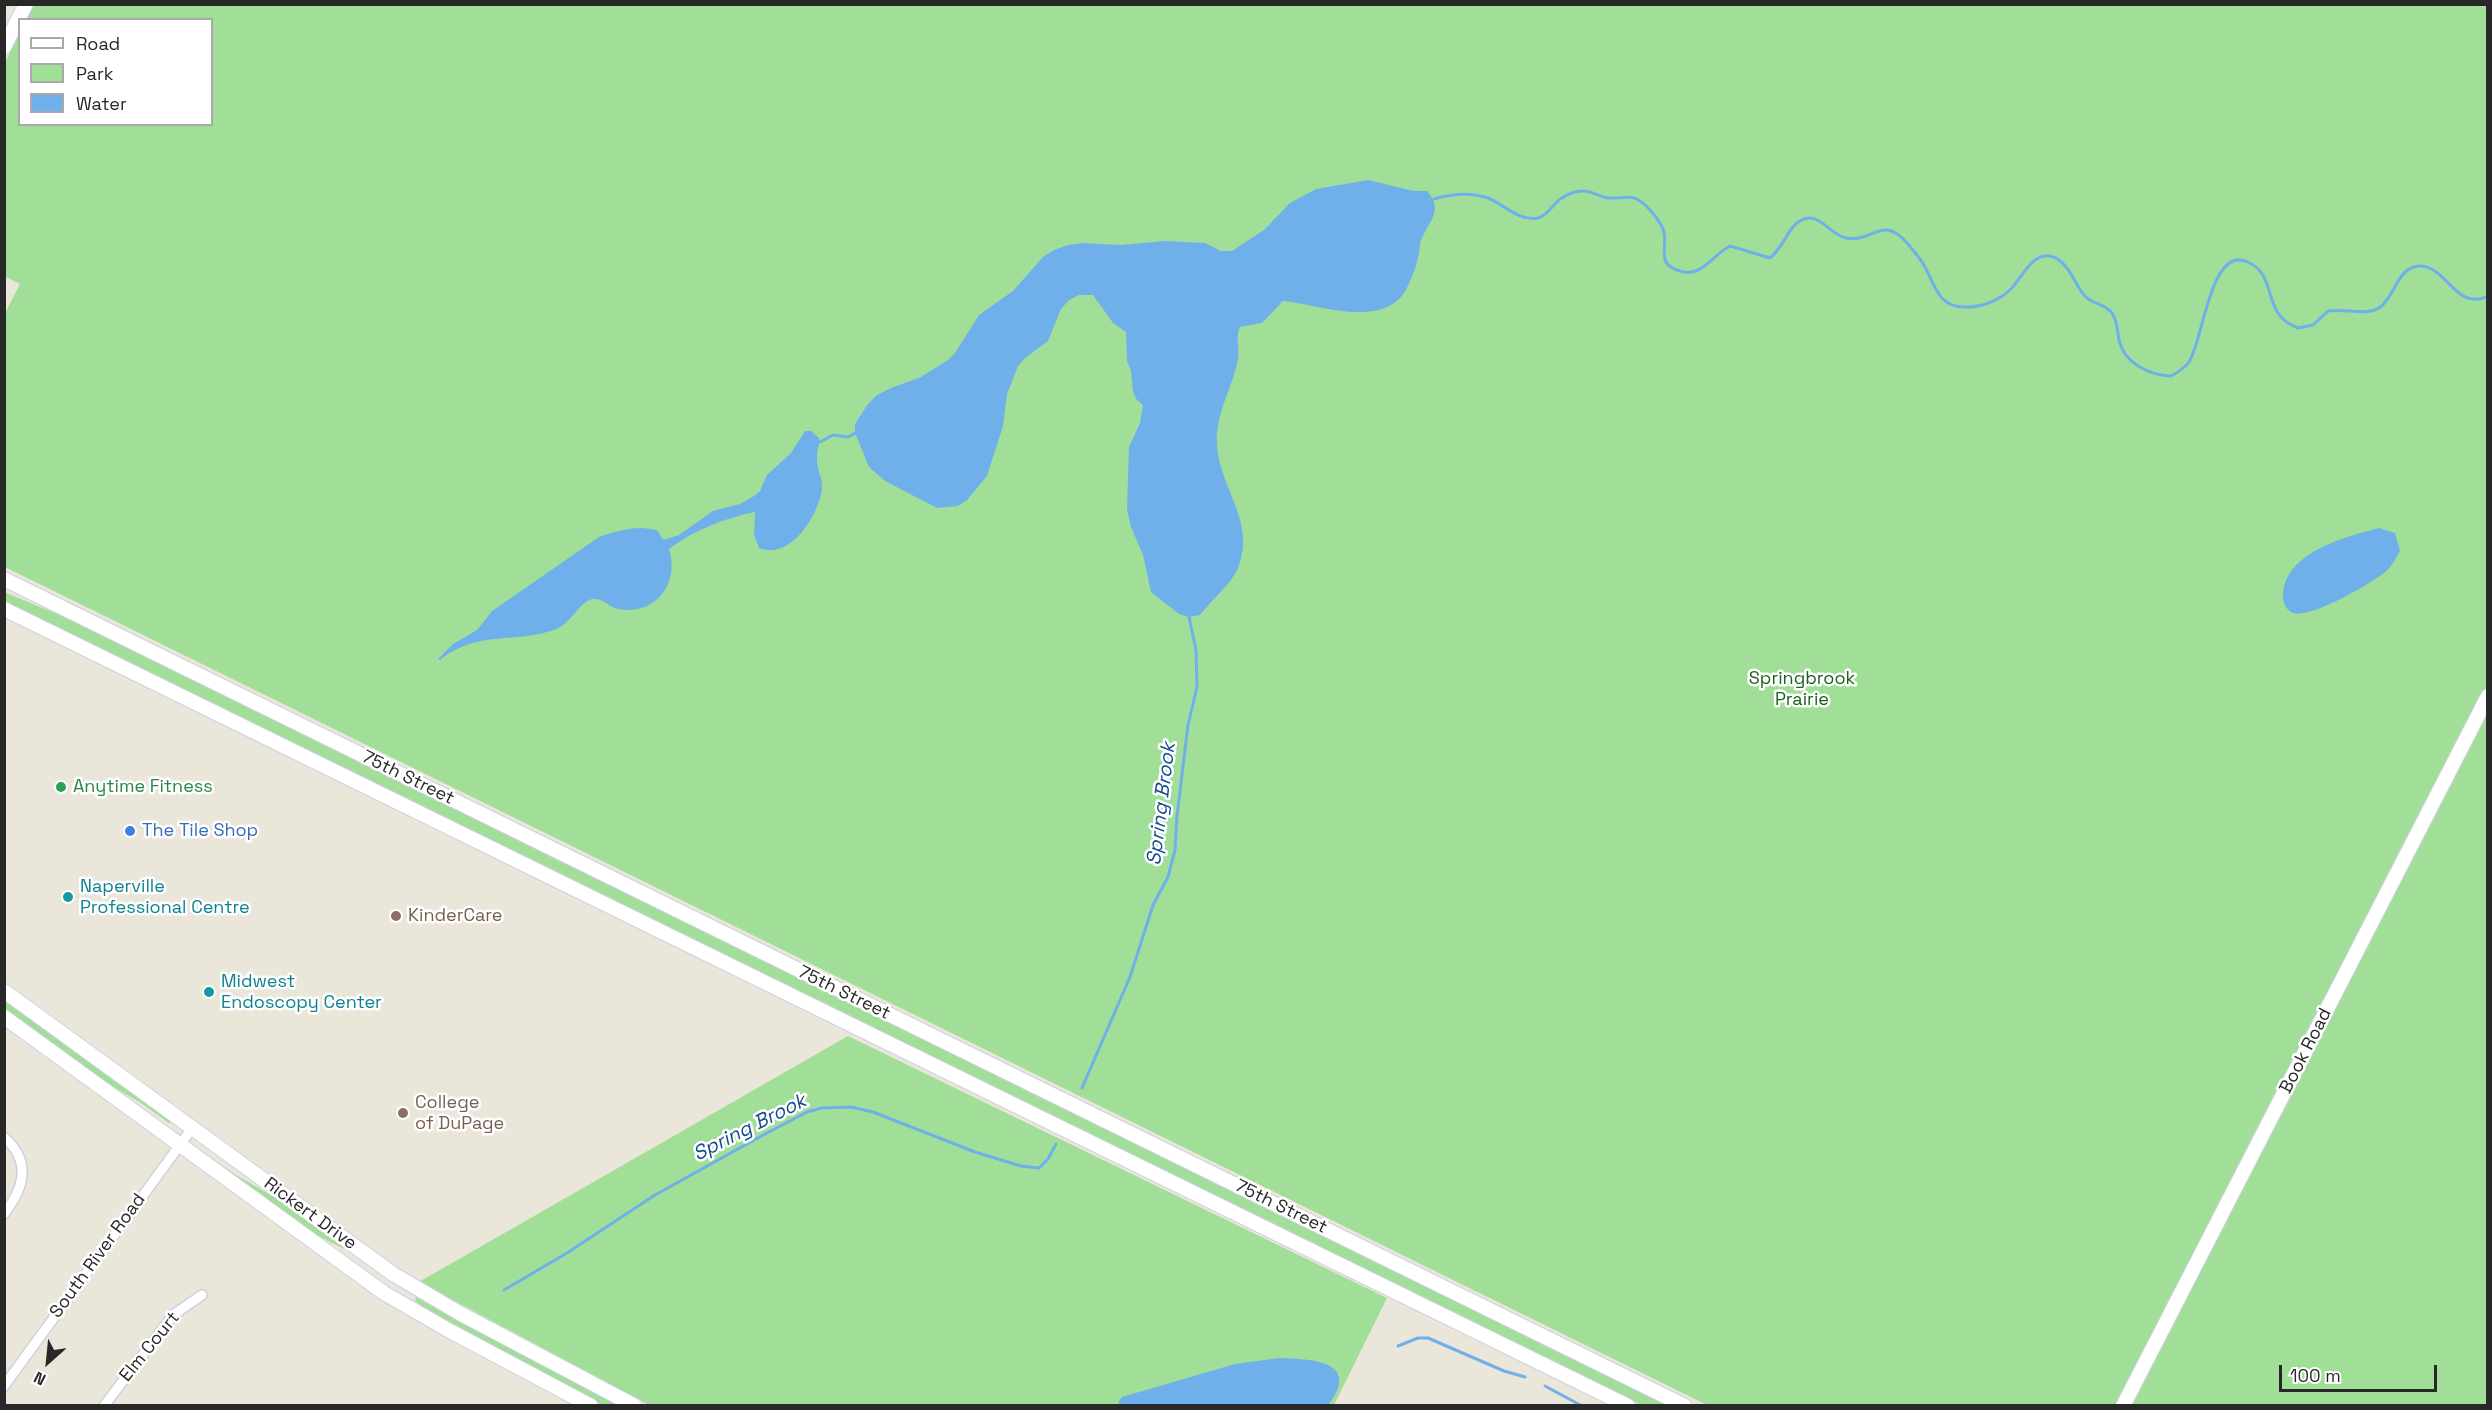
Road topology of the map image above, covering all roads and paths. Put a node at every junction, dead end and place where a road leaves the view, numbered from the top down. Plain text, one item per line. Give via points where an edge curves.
1 (26, 4) edge
2 (19, 18) edge
3 (18, 20) edge
4 (4, 47) edge
5 (4, 579) edge
6 (4, 609) edge
7 (2487, 696) edge
8 (4, 991) edge
9 (4, 1017) edge
10 (193, 1127) junction
11 (4, 1137) edge
12 (180, 1145) junction
13 (4, 1214) edge
14 (202, 1295) dead end
15 (4, 1386) edge
16 (104, 1406) edge
17 (591, 1406) edge
18 (635, 1406) edge
19 (1628, 1406) edge
20 (1685, 1406) edge
21 (2123, 1406) edge

1 - 2 main road
3 - 4 main road
5 - 20 main road, 75th Street
6 - 19 main road, 75th Street
7 - 21 main road, Book Road
8 - 10 main road, Rickert Drive
9 - 12 main road, Rickert Drive
10 - 12 street, South River Road
10 - 18 main road, Rickert Drive via 427,1295
11 - 13 street via 20,1157 22,1173 20,1190
12 - 15 street, South River Road
12 - 17 main road, Rickert Drive via 384,1293
14 - 16 street, Elm Court via 173,1315

